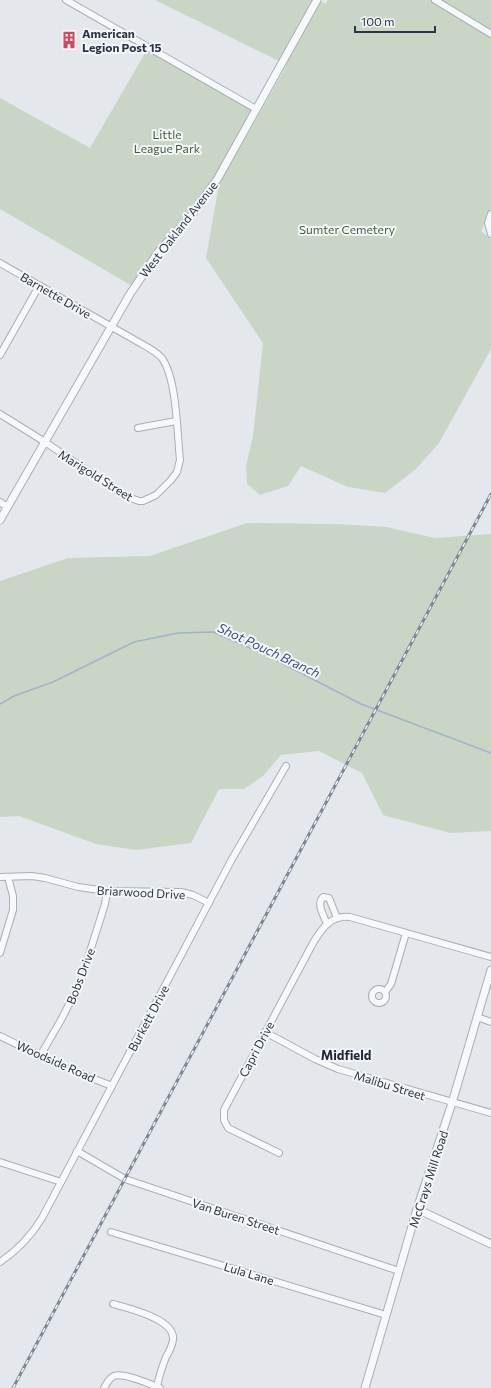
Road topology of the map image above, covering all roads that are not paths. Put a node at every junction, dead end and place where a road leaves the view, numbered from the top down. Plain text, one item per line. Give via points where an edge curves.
1 (66, 0) edge
2 (317, 0) edge
3 (435, 0) edge
4 (491, 34) edge
5 (256, 110) junction
6 (491, 214) edge
7 (490, 232) edge
8 (0, 263) edge
9 (40, 286) junction
10 (111, 326) junction
11 (0, 355) edge
12 (0, 414) edge
13 (176, 421) junction
14 (138, 428) dead end
15 (45, 442) junction
16 (0, 502) edge
17 (7, 507) junction
18 (0, 520) edge
19 (286, 766) dead end
20 (0, 877) edge
21 (8, 877) junction
22 (107, 891) junction
23 (209, 903) junction
24 (337, 918) junction
25 (328, 924) junction
26 (406, 933) junction
27 (0, 953) edge
28 (491, 957) edge
29 (491, 970) edge
30 (385, 992) dead end
31 (478, 1017) junction
32 (491, 1022) edge
33 (265, 1032) junction
34 (0, 1036) edge
35 (40, 1056) junction
36 (112, 1086) junction
37 (452, 1103) junction
38 (491, 1114) edge
39 (77, 1151) junction
40 (279, 1153) dead end
41 (0, 1162) edge
42 (61, 1182) junction
43 (417, 1208) junction
44 (111, 1232) dead end
45 (491, 1244) edge
46 (0, 1262) edge
47 (399, 1271) junction
48 (113, 1304) dead end
49 (386, 1315) junction
50 (159, 1387) edge
51 (104, 1388) edge
52 (365, 1388) edge

1 - 5 street
2 - 5 street, West Oakland Avenue
3 - 4 street
5 - 10 street, West Oakland Avenue via 207,195 148,266
6 - 7 street via 488,223
8 - 9 street, Barnette Drive
9 - 10 street, Barnette Drive
9 - 11 street
10 - 13 street, Marigold Street via 161,358 173,385
10 - 15 street, West Oakland Avenue
12 - 15 street
13 - 14 street
13 - 15 street, Marigold Street via 180,460 177,472 156,495 139,502
15 - 17 street, West Oakland Avenue
16 - 17 street
17 - 18 street, West Oakland Avenue
19 - 23 street, Burkett Drive
20 - 21 street, Briarwood Drive
21 - 22 street, Briarwood Drive via 32,876
21 - 27 street via 13,896 13,910
22 - 23 street, Briarwood Drive via 182,892
22 - 35 street, Bobs Drive via 80,984
23 - 36 street, Burkett Drive
24 - 25 street, Capri Drive
24 - 25 street via 329,898 323,897 320,905
24 - 26 street via 362,920
25 - 33 street, Capri Drive via 313,943
26 - 28 street
26 - 30 street via 391,984
29 - 31 street, McCrays Mill Road
31 - 32 street
31 - 37 street, McCrays Mill Road
33 - 37 street, Malibu Street via 338,1069
33 - 40 street, Capri Drive via 226,1104 224,1120 233,1130
34 - 35 street, Woodside Road
35 - 36 street, Woodside Road
36 - 39 street, Burkett Drive
37 - 38 street, Malibu Street
37 - 43 street, McCrays Mill Road
39 - 42 street, Burkett Drive
39 - 47 street, Van Buren Street via 125,1179
41 - 42 street
42 - 46 street, Burkett Drive via 36,1228 17,1249
43 - 45 street
43 - 47 street, McCrays Mill Road
44 - 49 street, Lula Lane
47 - 49 street, McCrays Mill Road
48 - 50 street via 147,1314 172,1331 172,1342 162,1366
49 - 52 street, McCrays Mill Road
50 - 51 street via 118,1375 111,1378

